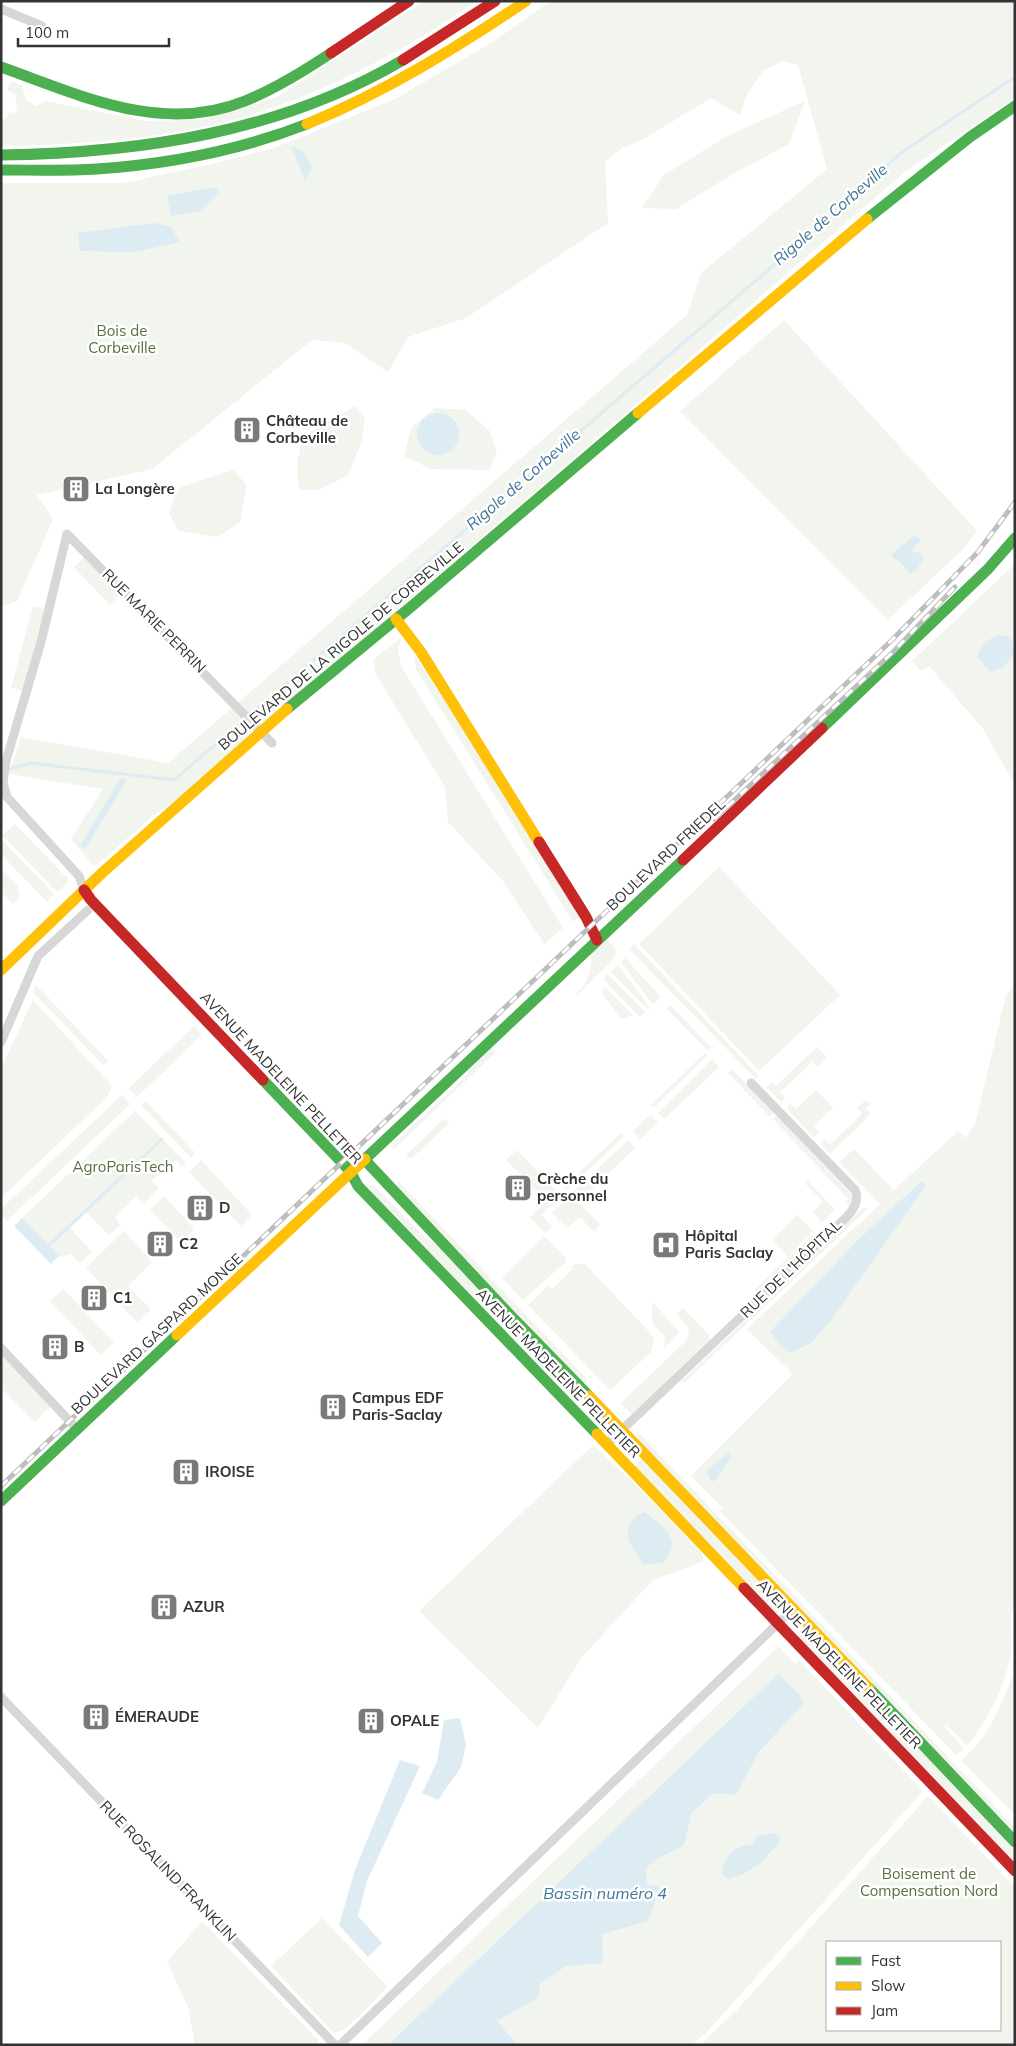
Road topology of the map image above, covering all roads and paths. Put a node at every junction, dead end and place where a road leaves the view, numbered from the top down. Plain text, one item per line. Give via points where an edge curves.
1 (409, 1) edge
2 (495, 1) edge
3 (526, 1) edge
4 (1, 9) edge
5 (42, 26) dead end
6 (1, 67) edge
7 (1015, 106) edge
8 (1, 156) edge
9 (1, 170) edge
10 (1015, 538) edge
11 (396, 619) junction
12 (262, 732) junction
13 (272, 743) dead end
14 (84, 890) junction
15 (88, 910) dead end
16 (597, 940) junction
17 (1, 970) edge
18 (1, 1042) edge
19 (751, 1083) dead end
20 (364, 1159) junction
21 (350, 1171) junction
22 (332, 1188) joint
23 (1, 1348) edge
24 (77, 1429) junction
25 (623, 1430) junction
26 (606, 1445) junction
27 (1, 1501) edge
28 (794, 1608) junction
29 (778, 1623) junction
30 (1, 1697) edge
31 (1015, 1842) edge
32 (1015, 1872) edge
33 (335, 2045) edge
34 (340, 2045) edge

1 - 6 main road via 270,91 233,106 201,113 165,114 127,109
2 - 8 main road via 381,72 280,115 155,145 95,152
3 - 9 main road via 424,67 329,115 287,130 154,162 96,169
4 - 5 street
7 - 11 main road, BOULEVARD DE LA RIGOLE DE CORBEVILLE via 970,137 836,242
10 - 16 main road, BOULEVARD FRIEDEL via 981,576
11 - 12 main road, BOULEVARD DE LA RIGOLE DE CORBEVILLE
11 - 16 main road via 421,652 586,916
12 - 13 street, RUE MARIE PERRIN
12 - 14 main road, BOULEVARD DE LA RIGOLE DE CORBEVILLE
12 - 14 street, RUE MARIE PERRIN via 67,534 41,642 6,761 3,783 15,808 79,876
14 - 17 main road, BOULEVARD DE LA RIGOLE DE CORBEVILLE
14 - 21 main road, AVENUE MADELEINE PELLETIER
15 - 18 street via 38,956
16 - 20 main road, BOULEVARD FRIEDEL
19 - 25 street, RUE DE L'HÔPITAL via 854,1190 858,1196 854,1209
20 - 21 main road, BOULEVARD FRIEDEL
20 - 25 main road, AVENUE MADELEINE PELLETIER
21 - 22 main road, BOULEVARD FRIEDEL
21 - 26 main road, AVENUE MADELEINE PELLETIER via 358,1186
22 - 24 main road, BOULEVARD GASPARD MONGE
23 - 24 street
24 - 27 main road, BOULEVARD GASPARD MONGE
25 - 26 street, RUE DE L'HÔPITAL
25 - 28 main road, AVENUE MADELEINE PELLETIER
26 - 29 main road, AVENUE MADELEINE PELLETIER
28 - 29 street
28 - 31 main road, AVENUE MADELEINE PELLETIER
29 - 32 main road, AVENUE MADELEINE PELLETIER
29 - 34 street
30 - 33 street, RUE ROSALIND FRANKLIN

